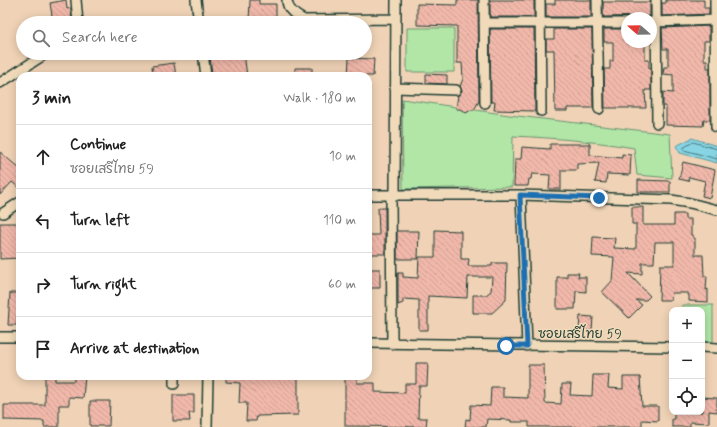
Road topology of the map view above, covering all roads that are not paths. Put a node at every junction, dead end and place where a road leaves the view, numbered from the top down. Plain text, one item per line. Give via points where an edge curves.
1 (76, 0) edge
2 (196, 0) edge
3 (287, 0) edge
4 (396, 0) edge
5 (484, 0) edge
6 (540, 0) edge
7 (597, 0) edge
8 (656, 0) edge
9 (715, 0) edge
10 (654, 12) edge
11 (77, 16) edge
12 (198, 16) edge
13 (296, 16) edge
14 (372, 19) edge
15 (396, 19) junction
16 (716, 20) edge
17 (657, 22) edge
18 (597, 23) junction
19 (621, 23) edge
20 (484, 24) junction
21 (540, 24) junction
22 (654, 48) edge
23 (36, 60) edge
24 (204, 60) edge
25 (16, 72) edge
26 (16, 72) edge
27 (205, 72) edge
28 (0, 82) edge
29 (395, 88) junction
30 (456, 90) dead end
31 (485, 103) dead end
32 (599, 109) dead end
33 (541, 111) dead end
34 (657, 123) dead end
35 (716, 127) edge
36 (520, 195) junction
37 (372, 196) edge
38 (393, 196) junction
39 (16, 205) edge
40 (717, 210) edge
41 (3, 213) dead end
42 (0, 337) edge
43 (16, 337) edge
44 (372, 343) edge
45 (392, 344) junction
46 (527, 346) junction
47 (669, 347) edge
48 (705, 347) edge
49 (717, 348) edge
50 (208, 380) edge
51 (207, 427) edge

1 - 11 street
2 - 12 street
3 - 13 street
4 - 15 street
5 - 20 street
6 - 21 street
7 - 18 street
8 - 10 street
9 - 16 street
14 - 15 street
15 - 29 street
16 - 17 street
16 - 35 street
18 - 19 street
18 - 21 street
18 - 32 street
20 - 21 street
20 - 31 street
21 - 33 street
22 - 34 street
23 - 25 street
24 - 27 street
26 - 28 street
29 - 30 street
29 - 38 street
36 - 38 street
36 - 40 street via 671,200
36 - 46 street
37 - 38 street
38 - 45 street
39 - 41 street
42 - 43 street
44 - 45 street, ซอยเสรีไทย 59
45 - 46 street, ซอยเสรีไทย 59
46 - 47 street, ซอยเสรีไทย 59
48 - 49 street
50 - 51 street

